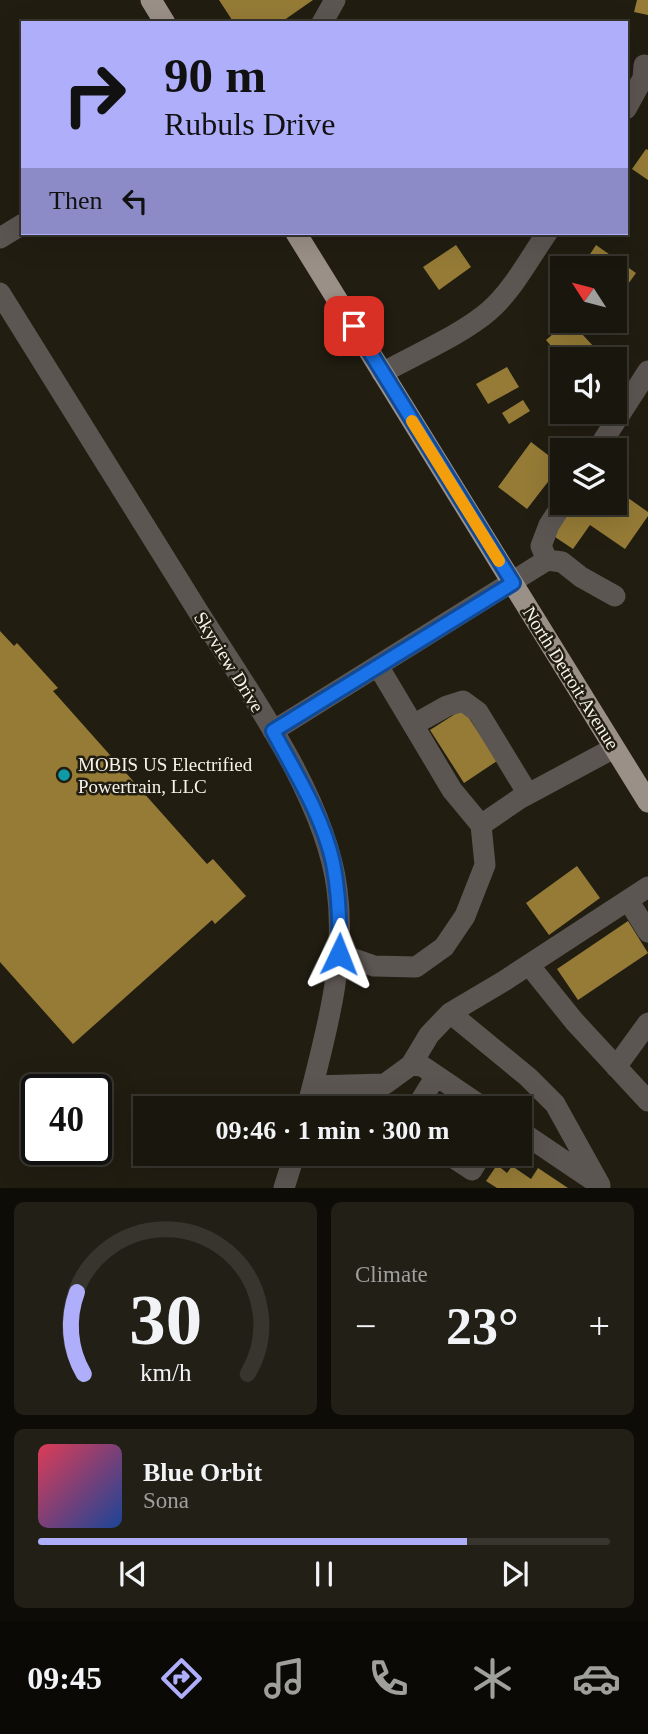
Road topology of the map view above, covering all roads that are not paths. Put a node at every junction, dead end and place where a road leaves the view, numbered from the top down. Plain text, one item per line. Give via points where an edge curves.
1 (151, 0) edge
2 (335, 0) edge
3 (164, 21) edge
4 (323, 21) edge
5 (640, 64) edge
6 (628, 105) edge
7 (21, 225) edge
8 (297, 235) edge
9 (546, 235) edge
10 (0, 238) edge
11 (0, 293) edge
12 (648, 371) edge
13 (382, 373) junction
14 (605, 438) edge
15 (556, 515) edge
16 (547, 561) junction
17 (513, 583) junction
18 (615, 596) dead end
19 (378, 667) junction
20 (413, 725) junction
21 (273, 731) junction
22 (614, 748) junction
23 (528, 794) junction
24 (648, 802) edge
25 (481, 825) junction
26 (648, 887) edge
27 (628, 900) junction
28 (648, 932) edge
29 (339, 954) junction
30 (529, 965) junction
31 (450, 1013) junction
32 (648, 1023) edge
33 (411, 1065) junction
34 (616, 1067) junction
35 (436, 1076) junction
36 (313, 1086) junction
37 (310, 1096) edge
38 (424, 1096) edge
39 (466, 1096) edge
40 (648, 1101) edge
41 (532, 1139) edge
42 (291, 1166) edge
43 (603, 1186) edge
44 (284, 1188) edge

1 - 3 main road
2 - 4 street
5 - 6 street via 643,78
7 - 10 street
8 - 13 main road, North Detroit Avenue
9 - 13 street via 507,291 477,321
11 - 21 street, Skyview Drive
12 - 14 street
13 - 17 main road, North Detroit Avenue
15 - 16 street via 541,546
16 - 17 street
16 - 18 street via 562,562
17 - 19 street
17 - 22 main road, North Detroit Avenue
19 - 20 street
19 - 21 street
20 - 23 street via 463,701 478,712
20 - 25 street via 452,790
21 - 29 street, Skyview Drive via 311,803 332,860 340,913
22 - 23 street
22 - 24 main road, North Detroit Avenue
23 - 25 street
25 - 29 street via 485,865 465,916 444,947 416,967 374,966
26 - 27 street
27 - 28 street
27 - 30 street
29 - 36 street, Skyview Drive via 331,1015
30 - 31 street
30 - 34 street
31 - 33 street via 429,1035
31 - 43 street via 555,1104
32 - 34 street
33 - 35 street via 422,1066
33 - 36 street via 385,1084
34 - 40 street
35 - 38 street
35 - 39 street
36 - 37 street, Skyview Drive
41 - 43 street
42 - 44 street

